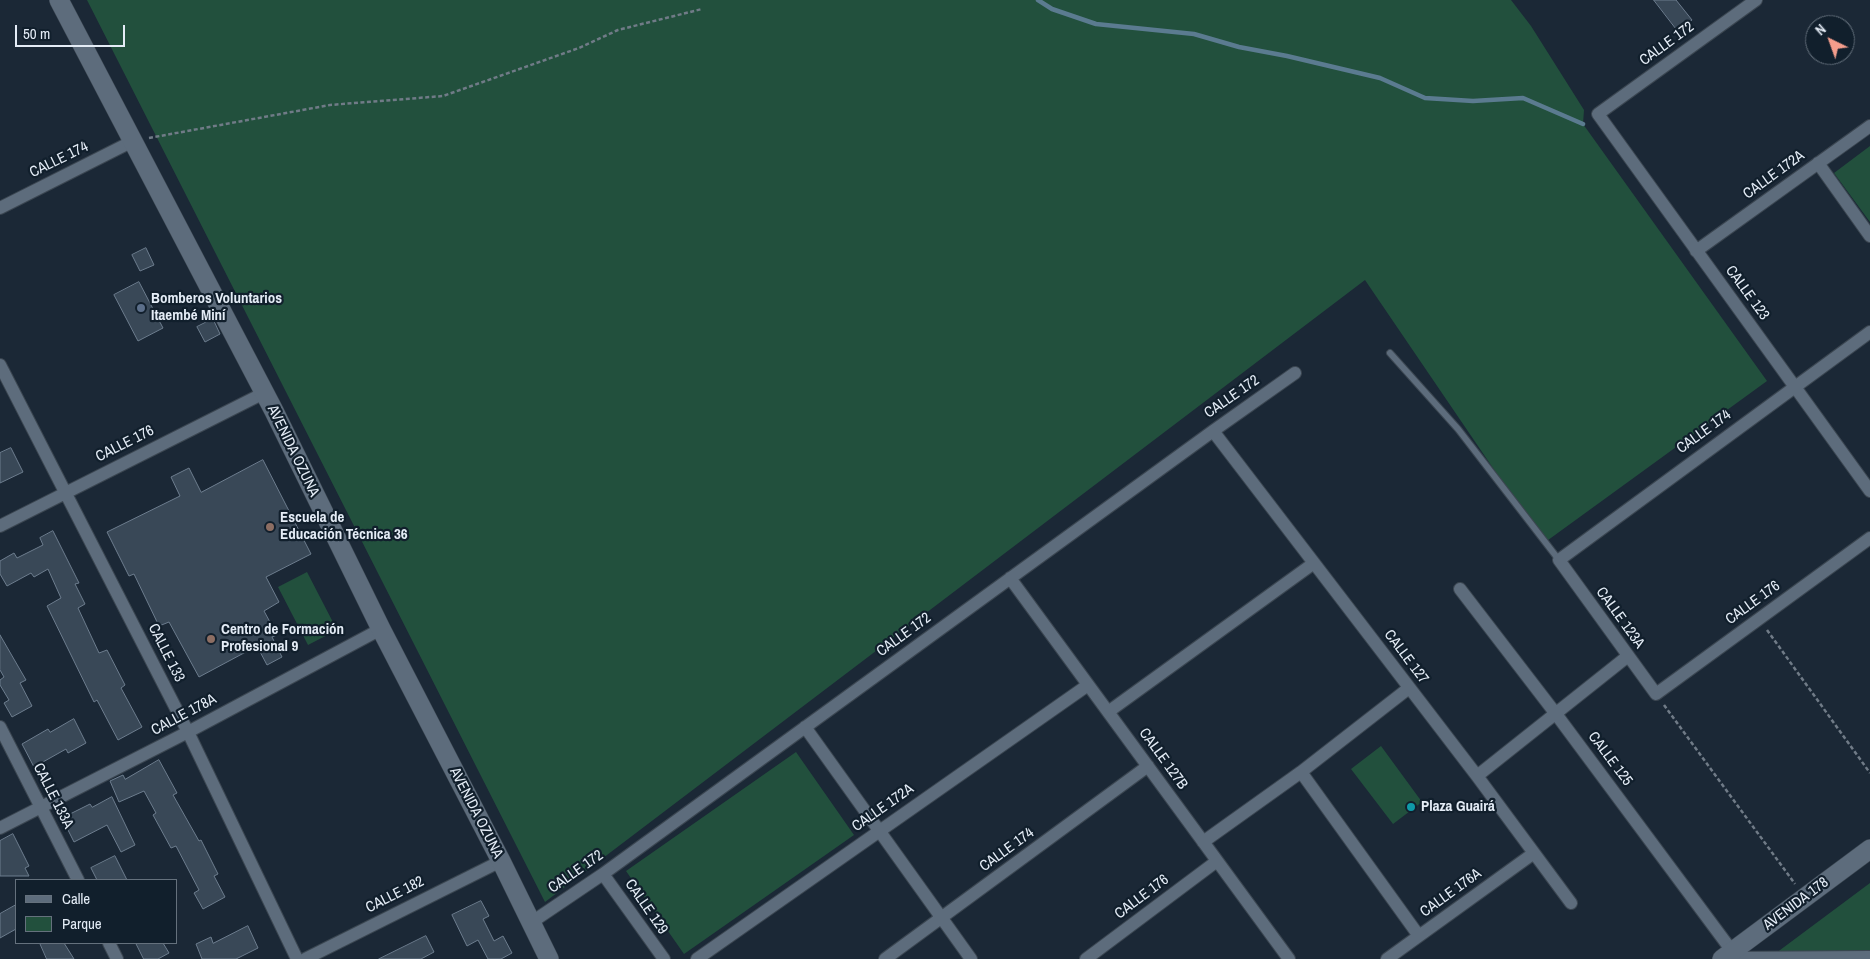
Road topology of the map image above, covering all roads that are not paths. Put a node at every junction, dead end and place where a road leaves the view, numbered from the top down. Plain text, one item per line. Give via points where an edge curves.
1 (59, 0) edge
2 (1756, 0) edge
3 (1598, 114) joint
4 (1870, 126) edge
5 (133, 141) junction
6 (1818, 163) junction
7 (0, 208) edge
8 (1870, 236) edge
9 (1696, 250) junction
10 (1870, 332) edge
11 (1390, 353) dead end
12 (0, 365) edge
13 (1295, 373) dead end
14 (1794, 386) junction
15 (264, 393) junction
16 (1213, 431) junction
17 (1870, 491) edge
18 (65, 492) junction
19 (0, 526) edge
20 (1870, 538) edge
21 (1558, 560) junction
22 (1314, 563) junction
23 (1010, 578) junction
24 (1460, 589) dead end
25 (381, 629) junction
26 (1628, 656) junction
27 (1088, 685) junction
28 (1409, 688) junction
29 (1656, 694) joint
30 (1108, 712) junction
31 (1556, 714) junction
32 (0, 727) edge
33 (805, 727) junction
34 (188, 732) junction
35 (1148, 766) junction
36 (1301, 772) junction
37 (1477, 776) junction
38 (40, 807) junction
39 (0, 828) edge
40 (879, 831) junction
41 (1203, 842) junction
42 (1870, 848) edge
43 (1534, 853) junction
44 (501, 861) junction
45 (1217, 861) junction
46 (603, 874) junction
47 (77, 879) edge
48 (1571, 903) dead end
49 (942, 918) junction
50 (532, 922) junction
51 (1419, 936) junction
52 (110, 944) edge
53 (1724, 957) edge
54 (1870, 957) edge
55 (118, 959) edge
56 (297, 959) edge
57 (305, 959) edge
58 (549, 959) edge
59 (664, 959) edge
60 (697, 959) edge
61 (886, 959) edge
62 (971, 959) edge
63 (1086, 959) edge
64 (1289, 959) edge
65 (1387, 959) edge

1 - 5 main road, AVENIDA OZUNA
2 - 3 street, CALLE 172
3 - 9 street, CALLE 123
4 - 6 street, CALLE 172A
5 - 7 street, CALLE 174
5 - 15 main road, AVENIDA OZUNA
6 - 8 street
6 - 9 street, CALLE 172A
9 - 14 street, CALLE 123
10 - 14 street, CALLE 174
11 - 21 lane via 1458,429
12 - 18 street, CALLE 133
13 - 16 street, CALLE 172
14 - 17 street, CALLE 123
14 - 21 street, CALLE 174
15 - 18 street, CALLE 176
15 - 25 main road, AVENIDA OZUNA
16 - 22 street, CALLE 127
16 - 23 street, CALLE 172
18 - 19 street, CALLE 176
18 - 34 street, CALLE 133
20 - 29 street, CALLE 176
21 - 26 street, CALLE 123A
22 - 28 street, CALLE 127
22 - 30 street
23 - 27 street, CALLE 127B
23 - 33 street, CALLE 172
24 - 31 street, CALLE 125
25 - 34 street, CALLE 178A
25 - 44 main road, AVENIDA OZUNA
26 - 29 street, CALLE 123A
26 - 31 street
27 - 30 street, CALLE 127B
27 - 40 street, CALLE 172A
28 - 36 street
28 - 37 street, CALLE 127
30 - 35 street, CALLE 127B
31 - 37 street
31 - 53 street, CALLE 125
32 - 38 street, CALLE 133A
33 - 40 street
33 - 46 street, CALLE 172
34 - 38 street, CALLE 178A
34 - 56 street, CALLE 133
35 - 41 street, CALLE 127B
35 - 49 street, CALLE 174
36 - 41 street
36 - 51 street
37 - 43 street, CALLE 127
38 - 39 street, CALLE 178A
38 - 47 street, CALLE 133A
40 - 49 street
40 - 60 street, CALLE 172A
41 - 45 street, CALLE 127B
42 - 53 main road, AVENIDA 178
43 - 48 street, CALLE 127
43 - 51 street, CALLE 176A
44 - 50 main road, AVENIDA OZUNA
44 - 57 street, CALLE 182
45 - 63 street, CALLE 176
45 - 64 street, CALLE 127B
46 - 50 street, CALLE 172
46 - 59 street, CALLE 129
49 - 61 street, CALLE 174
49 - 62 street
50 - 58 main road, AVENIDA OZUNA
51 - 65 street, CALLE 176A
52 - 55 street
53 - 54 street

